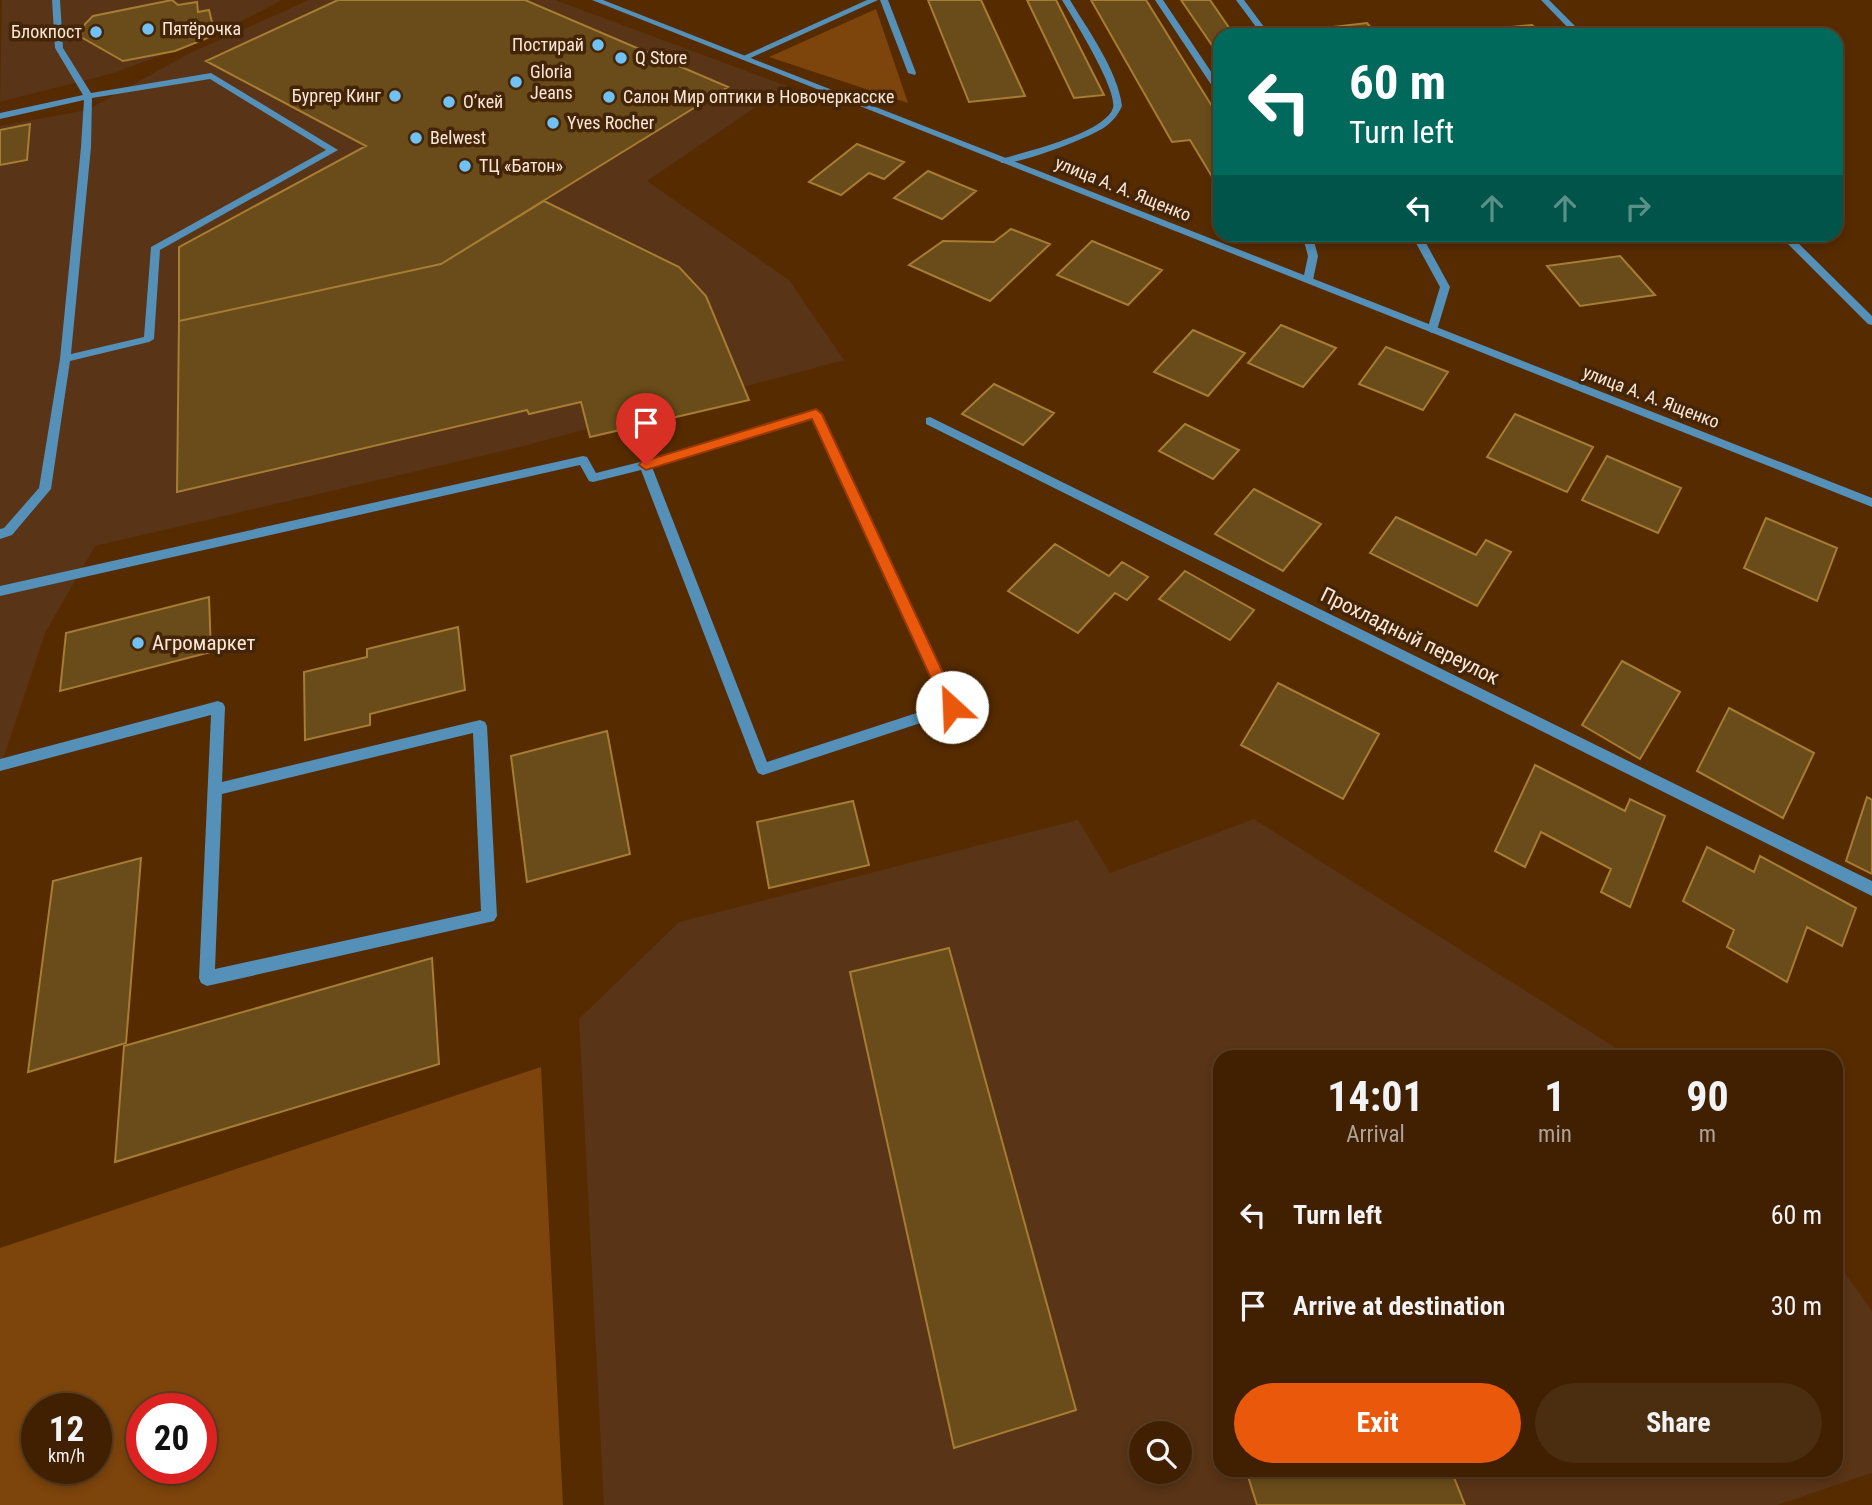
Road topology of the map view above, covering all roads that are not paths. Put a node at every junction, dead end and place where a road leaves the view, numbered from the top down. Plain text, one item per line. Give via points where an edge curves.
1 (56, 0) edge
2 (596, 0) edge
3 (874, 0) edge
4 (884, 0) edge
5 (1066, 0) edge
6 (1159, 0) edge
7 (1240, 0) edge
8 (1545, 0) edge
9 (1261, 28) edge
10 (1573, 28) edge
11 (743, 58) junction
12 (912, 73) dead end
13 (1213, 81) edge
14 (88, 96) junction
15 (0, 116) edge
16 (1004, 161) junction
17 (1309, 242) edge
18 (1420, 242) edge
19 (1791, 242) edge
20 (1308, 281) junction
21 (1869, 317) edge
22 (1432, 330) junction
23 (65, 359) junction
24 (930, 421) dead end
25 (646, 465) junction
26 (1872, 503) edge
27 (0, 534) edge
28 (0, 591) edge
29 (0, 765) edge
30 (215, 790) junction
31 (1872, 889) edge

1 - 14 street via 60,48
2 - 11 street, улица А. А. Ященко
3 - 11 street
4 - 12 street
5 - 16 street via 1119,104 1112,119 1094,131
6 - 13 street
7 - 9 street
8 - 10 street
11 - 16 street, улица А. А. Ященко
14 - 15 street
14 - 23 street
14 - 23 street via 211,76 333,150 155,249 149,338
16 - 20 street, улица А. А. Ященко
17 - 20 street via 1313,256
18 - 22 street via 1445,287
19 - 21 street
20 - 22 street, улица А. А. Ященко
22 - 26 street, улица А. А. Ященко
23 - 27 street via 45,489 8,532
24 - 31 street, Прохладный переулок
25 - 25 street via 763,769 952,707 816,414
25 - 28 street via 593,478 583,460
29 - 30 street via 218,707
30 - 30 street via 206,978 489,916 480,726

